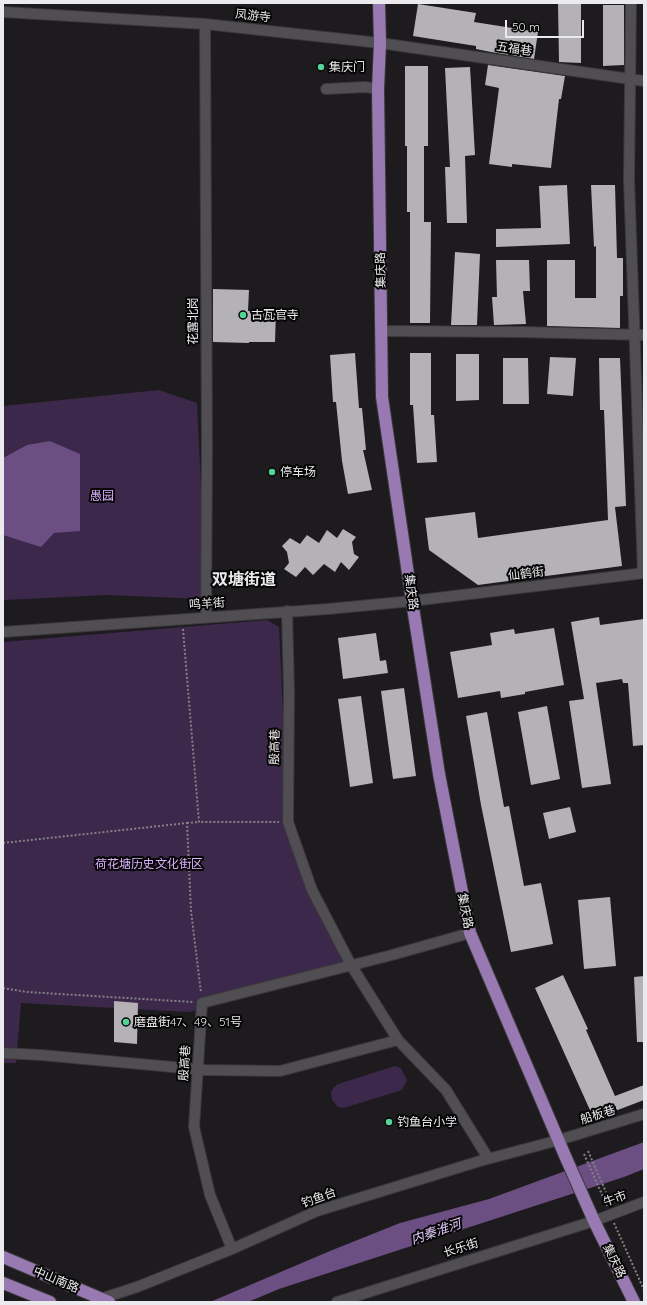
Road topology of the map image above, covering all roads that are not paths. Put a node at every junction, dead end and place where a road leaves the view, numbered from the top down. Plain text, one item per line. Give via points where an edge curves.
1 (379, 3) edge
2 (631, 3) edge
3 (3, 12) edge
4 (205, 24) junction
5 (380, 43) junction
6 (629, 79) junction
7 (644, 81) edge
8 (326, 89) dead end
9 (378, 89) junction
10 (382, 331) junction
11 (639, 335) edge
12 (643, 573) edge
13 (412, 601) junction
14 (287, 612) junction
15 (206, 617) junction
16 (3, 632) edge
17 (470, 934) junction
18 (351, 965) junction
19 (398, 1040) junction
20 (3, 1053) edge
21 (198, 1069) junction
22 (644, 1114) edge
23 (559, 1140) junction
24 (488, 1158) junction
25 (644, 1202) edge
26 (594, 1221) junction
27 (232, 1249) junction
28 (3, 1257) edge
29 (3, 1283) edge
30 (102, 1301) edge
31 (50, 1302) edge
32 (337, 1302) edge
33 (634, 1302) edge

1 - 5 main road, 集庆路
2 - 6 street
3 - 4 street, 凤游寺
4 - 5 street, 凤游寺
4 - 15 street, 花露北岗
5 - 6 street, 五福巷
5 - 9 main road, 集庆路
6 - 7 street, 五福巷
6 - 11 street via 629,180
8 - 9 street
9 - 10 main road, 集庆路
10 - 11 street
10 - 13 main road, 集庆路 via 382,397
11 - 12 street via 639,487
12 - 13 street, 仙鹤街
13 - 14 street, 鸣羊街
13 - 17 main road, 集庆路 via 439,774
14 - 15 street, 鸣羊街
14 - 18 street, 殷高巷 via 288,822 312,890
15 - 16 street, 鸣羊街
17 - 18 street
17 - 23 main road, 集庆路
18 - 19 street, 殷高巷
18 - 21 street, 殷高巷 via 202,1002
19 - 21 street via 280,1072
19 - 24 street, 殷高巷 via 446,1090
20 - 21 street
21 - 27 street, 殷高巷 via 194,1127 210,1195
22 - 23 street, 船板巷
23 - 24 street, 钓鱼台
23 - 26 main road, 集庆路
24 - 27 street, 钓鱼台 via 317,1211
25 - 26 street, 牛市
26 - 32 street, 长乐街
26 - 33 main road, 集庆路
27 - 30 street, 钓鱼台
28 - 30 main road, 中山南路
29 - 31 street

